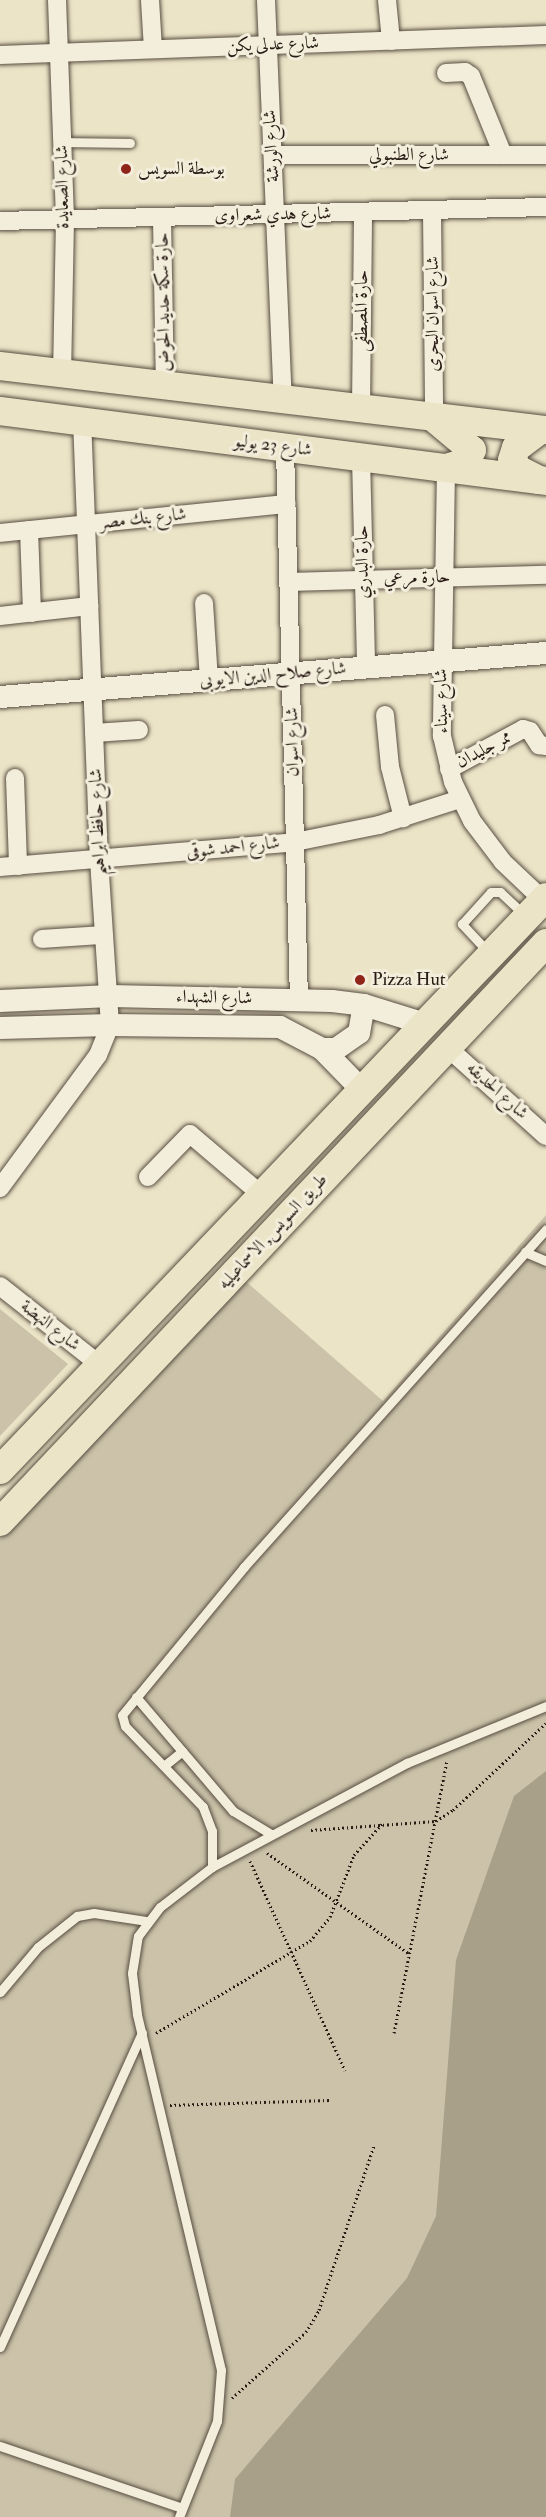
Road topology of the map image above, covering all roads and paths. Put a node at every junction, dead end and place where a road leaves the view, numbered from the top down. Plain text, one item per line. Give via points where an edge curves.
1 (57, 0) edge
2 (150, 0) edge
3 (266, 0) edge
4 (387, 0) edge
5 (546, 35) edge
6 (391, 41) junction
7 (267, 45) junction
8 (153, 49) junction
9 (60, 53) junction
10 (0, 55) edge
11 (446, 73) dead end
12 (63, 142) junction
13 (130, 143) dead end
14 (273, 155) junction
15 (503, 155) junction
16 (546, 155) edge
17 (546, 207) edge
18 (432, 211) junction
19 (363, 213) junction
20 (275, 215) junction
21 (162, 218) junction
22 (64, 220) junction
23 (0, 221) edge
24 (0, 366) edge
25 (62, 374) junction
26 (165, 387) junction
27 (283, 400) junction
28 (361, 409) junction
29 (0, 411) edge
30 (434, 417) junction
31 (82, 422) junction
32 (543, 430) edge
33 (285, 448) junction
34 (361, 457) junction
35 (446, 468) junction
36 (543, 481) edge
37 (287, 504) junction
38 (86, 525) junction
39 (29, 530) junction
40 (0, 533) edge
41 (546, 575) edge
42 (443, 578) junction
43 (364, 579) junction
44 (289, 582) junction
45 (204, 603) dead end
46 (89, 606) junction
47 (32, 613) junction
48 (0, 616) edge
49 (546, 653) edge
50 (441, 662) junction
51 (366, 668) junction
52 (291, 674) junction
53 (209, 680) junction
54 (93, 690) junction
55 (0, 697) edge
56 (385, 716) dead end
57 (139, 730) dead end
58 (94, 733) junction
59 (546, 746) edge
60 (449, 769) junction
61 (15, 778) dead end
62 (460, 799) junction
63 (403, 818) junction
64 (295, 842) junction
65 (99, 861) junction
66 (18, 866) junction
67 (0, 867) edge
68 (539, 904) edge
69 (103, 935) junction
70 (42, 939) dead end
71 (546, 943) edge
72 (491, 954) junction
73 (111, 996) junction
74 (299, 1000) junction
75 (0, 1001) edge
76 (364, 1005) junction
77 (110, 1024) junction
78 (425, 1024) junction
79 (0, 1028) edge
80 (447, 1047) junction
81 (322, 1049) junction
82 (362, 1090) junction
83 (546, 1136) edge
84 (148, 1177) dead end
85 (0, 1188) edge
86 (262, 1196) junction
87 (546, 1229) edge
88 (525, 1252) junction
89 (546, 1261) edge
90 (0, 1286) edge
91 (100, 1365) junction
92 (0, 1470) edge
93 (0, 1522) edge
94 (135, 1697) junction
95 (546, 1706) edge
96 (546, 1722) edge
97 (451, 1744) junction
98 (182, 1751) junction
99 (165, 1766) junction
100 (219, 1796) junction
101 (203, 1807) junction
102 (436, 1821) junction
103 (382, 1824) junction
104 (271, 1834) junction
105 (248, 1846) junction
106 (212, 1867) junction
107 (335, 1899) junction
108 (147, 1921) junction
109 (292, 1953) junction
110 (409, 1953) junction
111 (0, 1992) edge
112 (394, 2033) dead end
113 (143, 2037) junction
114 (345, 2070) dead end
115 (330, 2100) dead end
116 (159, 2105) junction
117 (374, 2146) dead end
118 (0, 2347) edge
119 (220, 2409) junction
120 (0, 2446) edge
121 (180, 2512) edge

1 - 9 street, شارع الصعايدة
2 - 8 street
3 - 7 street, شارع الورشة
4 - 6 street
5 - 6 street, شارع عدلى يكن
6 - 7 street, شارع عدلى يكن
7 - 8 street, شارع عدلى يكن
7 - 14 street, شارع الورشة
8 - 9 street, شارع عدلى يكن
9 - 10 street, شارع عدلى يكن
9 - 12 street, شارع الصعايدة
11 - 15 street via 465,72 471,76
12 - 13 lane
12 - 22 street, شارع الصعايدة
14 - 15 street, شارع الطنبولي
14 - 20 street, شارع الورشة
15 - 16 street, شارع الطنبولي
17 - 18 street, شارع هدي شعراوى
18 - 19 street, شارع هدي شعراوى
18 - 30 street, شارع اسوان البحرى
19 - 20 street, شارع هدي شعراوى
19 - 28 street, حارة المصطفى
20 - 21 street, شارع هدي شعراوى
20 - 27 street, شارع الورشة
21 - 22 street, شارع هدي شعراوى
21 - 26 street, حارة سكة حديد الحوض
22 - 23 street, شارع هدي شعراوى
22 - 25 street, شارع الصعايدة
24 - 25 main road
25 - 26 main road
26 - 27 main road
27 - 28 main road
28 - 30 main road
29 - 31 main road, شارع 23 يوليو
30 - 32 main road
30 - 35 main road via 472,450 466,462
31 - 33 main road, شارع 23 يوليو
31 - 38 street, شارع حافظ ابراهيم
32 - 36 main road via 516,448 512,460 519,470
33 - 34 main road, شارع 23 يوليو
33 - 37 street, شارع اسوان
34 - 35 main road, شارع 23 يوليو
34 - 43 street, حارة البدري
35 - 36 main road, شارع 23 يوليو
35 - 42 street, شارع سيناء
37 - 38 street, شارع بنك مصر
37 - 44 street, شارع اسوان
38 - 39 street, شارع بنك مصر
38 - 46 street, شارع حافظ ابراهيم
39 - 40 street, شارع بنك مصر
39 - 47 street
41 - 42 street, حارة مرعي
42 - 43 street, حارة مرعي
42 - 50 street, شارع سيناء
43 - 44 street, حارة مرعي
43 - 51 street, حارة البدري
44 - 52 street, شارع اسوان
45 - 53 street
46 - 47 street
46 - 54 street, شارع حافظ ابراهيم
47 - 48 street
49 - 50 street, شارع صلاح الدين الايوبى
50 - 51 street, شارع صلاح الدين الايوبى
50 - 60 street, شارع سيناء via 440,708
51 - 52 street, شارع صلاح الدين الايوبى
52 - 53 street, شارع صلاح الدين الايوبى
52 - 64 street, شارع اسوان
53 - 54 street, شارع صلاح الدين الايوبى
54 - 55 street, شارع صلاح الدين الايوبى
54 - 58 street, شارع حافظ ابراهيم
56 - 63 street via 390,767
57 - 58 street
58 - 65 street, شارع حافظ ابراهيم
59 - 60 street, ممر جليدان via 523,729
60 - 62 street, شارع سيناء
61 - 66 street
62 - 63 street, شارع احمد شوقى
62 - 68 street, شارع سيناء via 487,842
63 - 64 street, شارع احمد شوقى
64 - 65 street, شارع احمد شوقى
64 - 74 street, شارع اسوان
65 - 66 street, شارع احمد شوقى
65 - 69 street, شارع حافظ ابراهيم
66 - 67 street, شارع احمد شوقى
68 - 72 main road, طريق السويس, الاسماعيليه
68 - 72 lane via 491,892 462,924
69 - 70 street
69 - 73 street, شارع حافظ ابراهيم
71 - 80 main road, طريق السويس, الاسماعيليه
72 - 78 main road, طريق السويس, الاسماعيليه
73 - 74 street, شارع الشهداء
73 - 75 street, شارع الشهداء
73 - 77 street, شارع حافظ ابراهيم
74 - 76 street, شارع الشهداء
76 - 78 street, شارع الشهداء
76 - 81 street via 359,1033 336,1049
77 - 79 street, شارع الشهداء
77 - 81 street, شارع الشهداء via 265,1025 296,1032
77 - 85 street, شارع حافظ ابراهيم via 98,1055
78 - 82 main road, طريق السويس, الاسماعيليه
80 - 83 street, شارع الحديقه
80 - 93 main road, طريق السويس, الاسماعيليه
81 - 82 street, شارع الشهداء
82 - 86 main road, طريق السويس, الاسماعيليه
84 - 86 street via 190,1134
86 - 91 main road, طريق السويس, الاسماعيليه
87 - 88 lane
88 - 89 lane
88 - 94 lane via 244,1567
90 - 91 street, شارع النهضة
91 - 92 main road, طريق السويس, الاسماعيليه
94 - 98 lane
94 - 99 lane via 122,1720
95 - 97 lane
96 - 102 path via 473,1792
97 - 102 path
97 - 104 lane
98 - 99 lane
98 - 100 lane
99 - 101 lane
100 - 101 lane
100 - 104 lane via 248,1822
101 - 106 lane via 212,1831
102 - 103 path
102 - 110 path
103 - 104 path
103 - 107 path via 354,1855
104 - 105 lane
105 - 106 lane
105 - 107 path
105 - 109 path
106 - 108 lane via 174,1894
107 - 109 path via 323,1928
107 - 110 path
108 - 111 lane via 94,1913 77,1916 38,1947
108 - 113 lane via 132,1953 134,1994
109 - 113 path
109 - 114 path
110 - 112 path
113 - 116 lane
113 - 118 lane
115 - 116 path
116 - 119 lane via 221,2370
117 - 119 path via 319,2310 298,2339
119 - 121 lane
120 - 121 lane

